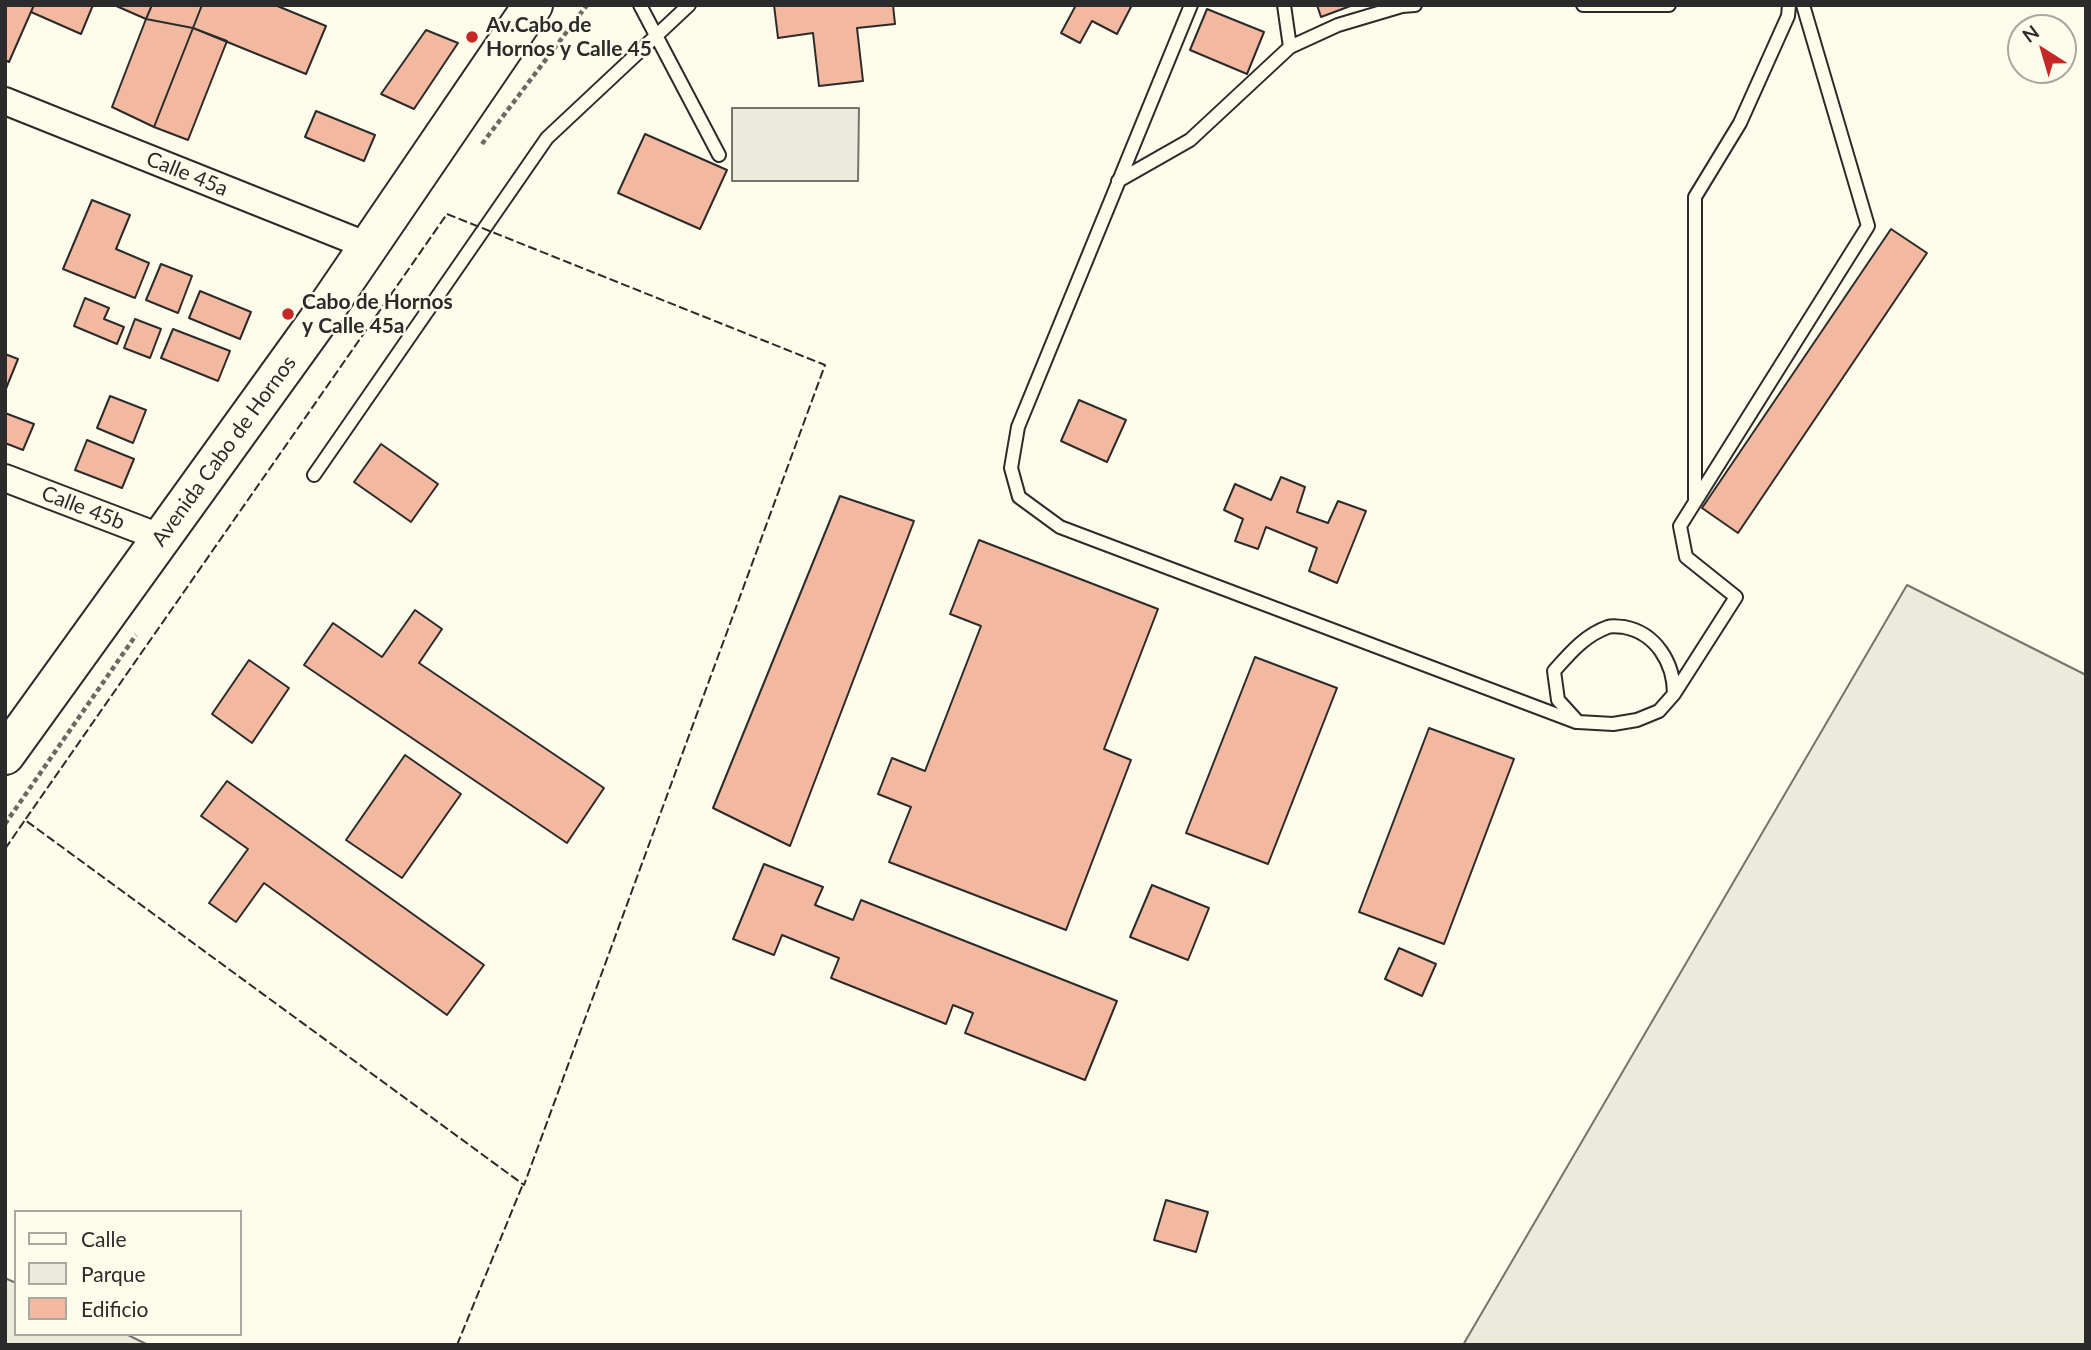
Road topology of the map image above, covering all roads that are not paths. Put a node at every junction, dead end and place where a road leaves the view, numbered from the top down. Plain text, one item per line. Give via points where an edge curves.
1 (533, 5) edge
2 (640, 5) edge
3 (689, 5) edge
4 (1191, 5) edge
5 (1284, 5) edge
6 (1415, 5) edge
7 (1583, 5) edge
8 (1668, 5) edge
9 (1789, 5) edge
10 (1803, 5) edge
11 (656, 34) junction
12 (1290, 47) junction
13 (5, 101) edge
14 (719, 155) dead end
15 (1118, 181) junction
16 (368, 246) junction
17 (314, 475) dead end
18 (5, 478) edge
19 (1695, 499) junction
20 (162, 538) junction
21 (1674, 694) junction
22 (1578, 722) junction
23 (5, 755) edge

1 - 16 main road, Avenida Cabo de Hornos
2 - 11 lane
3 - 11 lane
4 - 15 lane
5 - 12 lane
6 - 12 lane via 1338,26
7 - 8 lane
9 - 19 lane via 1740,123 1695,197
10 - 19 lane via 1868,226
11 - 14 lane
11 - 17 lane via 547,138
12 - 15 lane via 1190,140
13 - 16 street, Calle 45a
15 - 22 lane via 1018,427 1011,468 1019,497 1060,527
16 - 20 main road, Avenida Cabo de Hornos
18 - 20 street, Calle 45b
19 - 21 lane via 1680,526 1686,557 1736,597
20 - 23 main road, Avenida Cabo de Hornos
21 - 22 lane via 1659,711 1637,720
21 - 22 lane via 1666,655 1639,630 1611,625 1580,643 1555,671 1558,700

